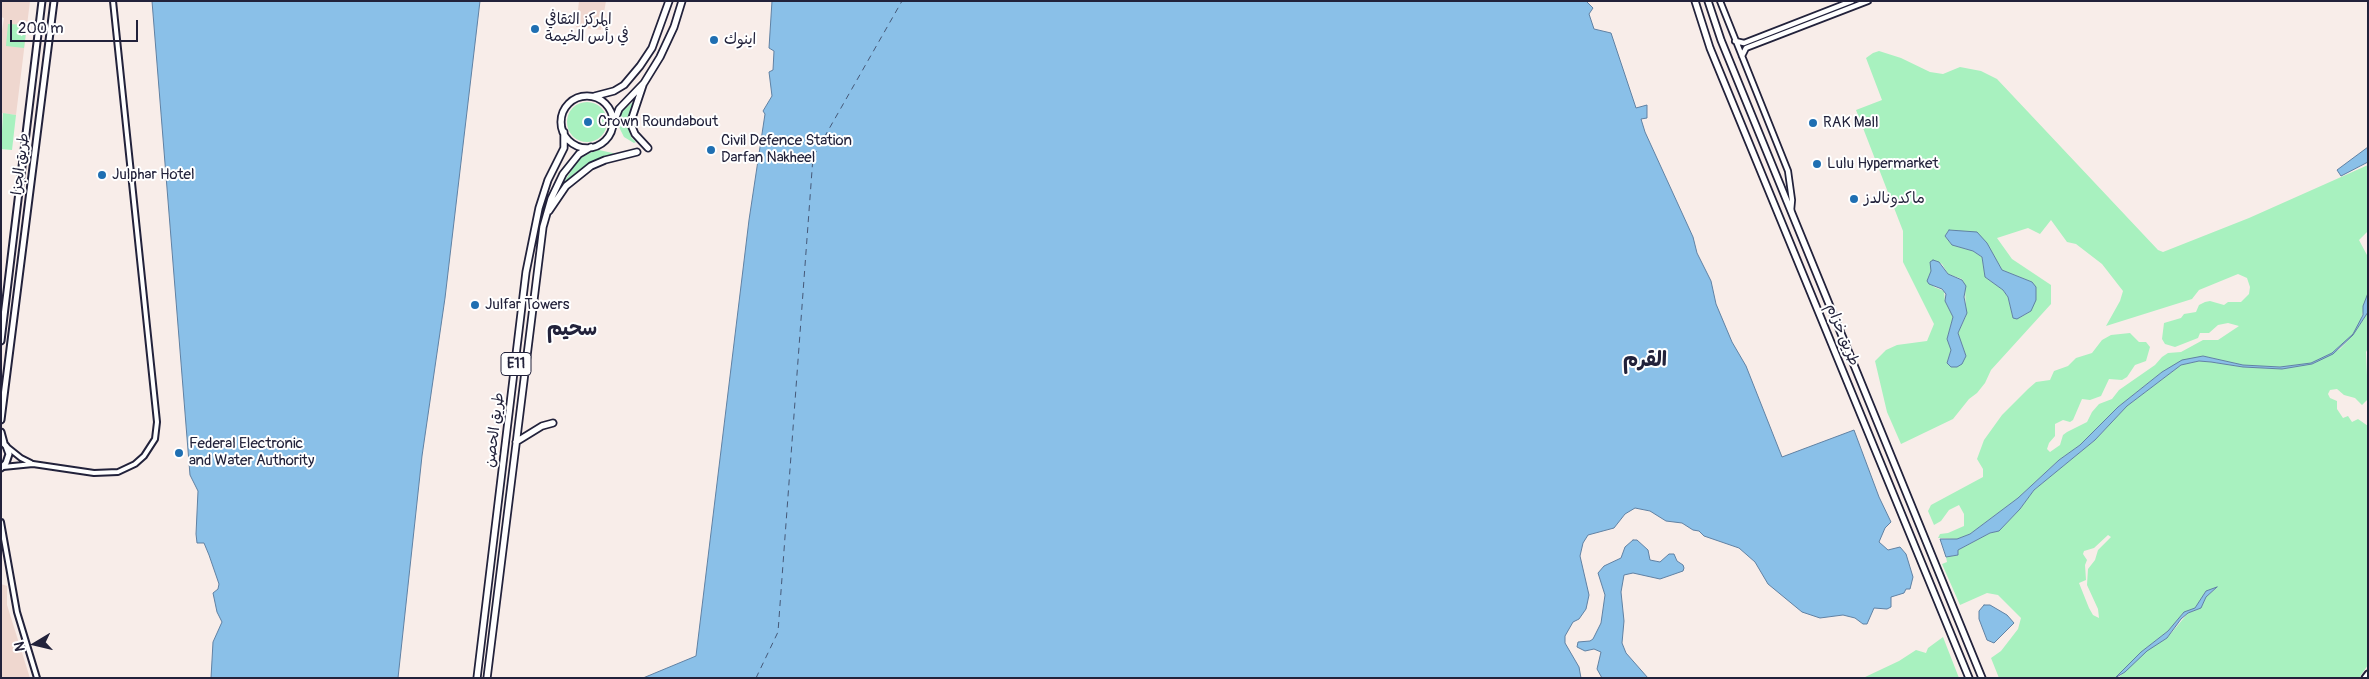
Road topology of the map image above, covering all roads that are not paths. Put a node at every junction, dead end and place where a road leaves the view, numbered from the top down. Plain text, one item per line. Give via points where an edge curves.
1 (42, 1) edge
2 (54, 1) edge
3 (113, 1) edge
4 (669, 1) edge
5 (682, 1) edge
6 (1695, 1) edge
7 (1708, 1) edge
8 (1720, 1) edge
9 (1852, 1) edge
10 (1868, 1) edge
11 (1734, 40) junction
12 (1742, 57) junction
13 (644, 82) junction
14 (593, 96) junction
15 (613, 124) junction
16 (564, 132) junction
17 (590, 147) junction
18 (648, 148) dead end
19 (637, 152) dead end
20 (1792, 212) junction
21 (543, 227) junction
22 (4, 299) edge
23 (1, 341) edge
24 (1, 420) edge
25 (553, 423) dead end
26 (1, 432) edge
27 (516, 442) junction
28 (4, 443) edge
29 (33, 464) junction
30 (2, 467) edge
31 (1, 522) edge
32 (2368, 674) edge
33 (37, 678) edge
34 (477, 678) edge
35 (487, 678) edge
36 (1968, 678) edge
37 (1982, 678) edge
38 (2365, 678) edge

1 - 22 main road, طريق الجزا
2 - 24 main road, طريق الجزا
3 - 29 street via 156,430 152,446 144,456 128,469 118,472 94,473
4 - 14 main road via 652,48 640,66 624,85 609,93
5 - 13 main road via 668,43
6 - 36 main road, طريق خزام via 1710,48
7 - 20 main road, طريق خزام
8 - 11 street
9 - 11 street via 1744,43
10 - 12 street via 1746,48
11 - 12 street
12 - 20 street via 1788,171
13 - 15 main road via 619,109
13 - 18 main road via 632,127
14 - 15 main road via 607,104
14 - 16 main road via 570,102 561,118
15 - 17 main road via 606,139
16 - 17 main road via 574,144
16 - 34 main road, طريق الحصن / E11 via 564,148 539,208 526,272
17 - 21 main road, طريق الحصن / E11 via 579,154 563,174 550,199
19 - 21 main road via 605,160 578,175 556,198
20 - 37 main road, طريق خزام
21 - 27 main road, طريق الحصن / E11
22 - 23 main road, طريق الجزا
25 - 27 main road
26 - 28 main road
27 - 35 main road, طريق الحصن / E11
28 - 29 street
28 - 30 main road via 8,458
29 - 30 street
31 - 33 street via 17,612
32 - 38 main road

